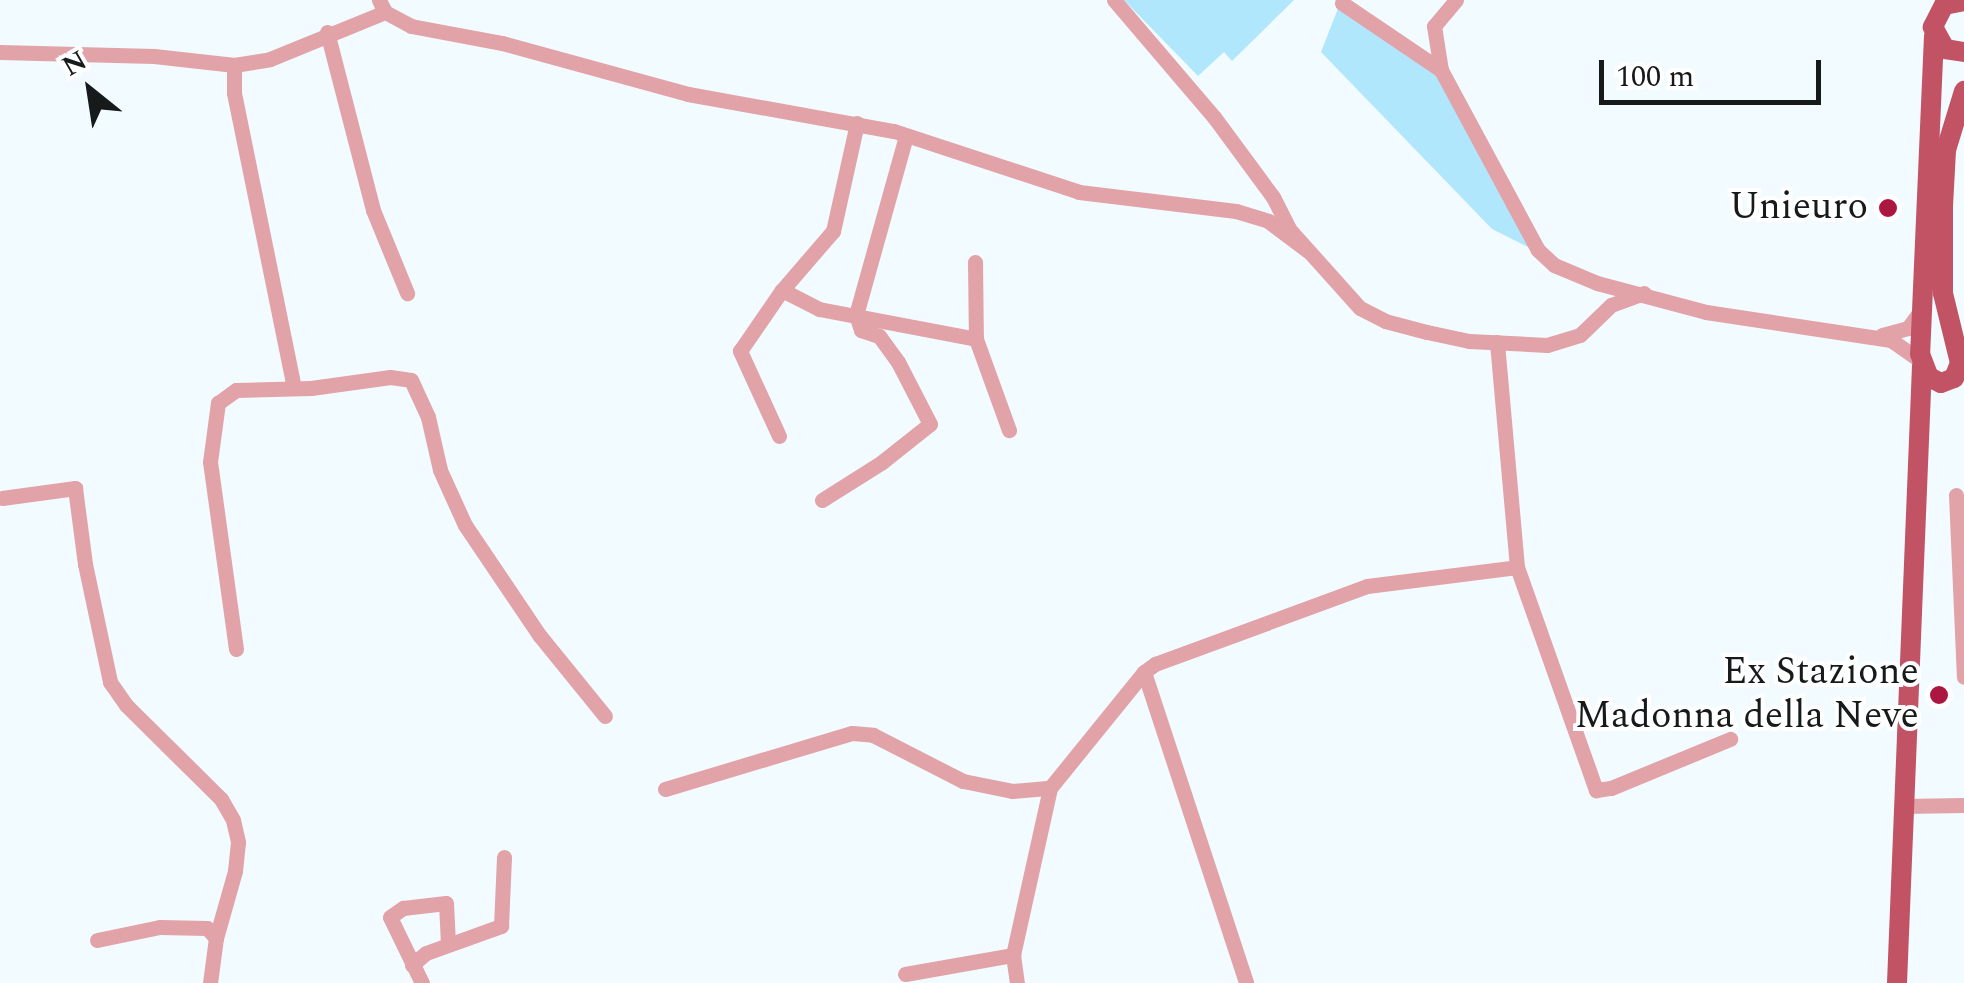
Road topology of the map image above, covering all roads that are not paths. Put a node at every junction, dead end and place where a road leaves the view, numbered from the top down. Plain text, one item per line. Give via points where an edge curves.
1 (1114, 0) edge
2 (1456, 0) edge
3 (1961, 1) edge
4 (1342, 3) dead end
5 (382, 6) edge
6 (1934, 18) edge
7 (327, 32) junction
8 (0, 52) edge
9 (1964, 52) edge
10 (234, 65) junction
11 (1441, 70) junction
12 (1964, 91) edge
13 (857, 123) junction
14 (906, 136) junction
15 (1308, 251) junction
16 (975, 262) dead end
17 (782, 290) junction
18 (1644, 293) junction
19 (406, 294) dead end
20 (1929, 298) junction
21 (856, 315) junction
22 (1947, 315) junction
23 (1964, 332) edge
24 (1873, 336) junction
25 (976, 339) junction
26 (1497, 342) junction
27 (1922, 362) junction
28 (1959, 374) edge
29 (294, 387) junction
30 (1008, 430) dead end
31 (779, 436) dead end
32 (1921, 447) junction
33 (1956, 495) dead end
34 (2, 498) edge
35 (822, 500) dead end
36 (1516, 566) junction
37 (1962, 582) edge
38 (236, 649) dead end
39 (1144, 672) junction
40 (1964, 677) edge
41 (604, 716) dead end
42 (1730, 740) dead end
43 (1050, 788) junction
44 (665, 789) dead end
45 (1964, 804) edge
46 (1903, 806) junction
47 (504, 857) dead end
48 (216, 938) junction
49 (98, 940) dead end
50 (448, 944) junction
51 (1012, 956) junction
52 (412, 965) junction
53 (905, 974) dead end
54 (210, 983) edge
55 (422, 983) edge
56 (1017, 983) edge
57 (1246, 983) edge
58 (1897, 983) edge

1 - 15 street via 1214,117
2 - 11 street via 1434,26
3 - 6 main road
4 - 11 street
5 - 7 street
5 - 13 street via 411,26 502,43 688,94
6 - 9 main road via 1945,48
6 - 20 main road
7 - 10 street via 270,59
7 - 19 street via 373,210
8 - 10 street
10 - 29 street via 234,93
11 - 18 street via 1538,250 1554,265 1597,283
12 - 20 main road via 1946,150
13 - 14 street
13 - 17 street via 833,231
14 - 15 street via 1080,192 1236,211 1268,221
14 - 21 street
15 - 26 street via 1360,308 1385,321
16 - 25 street
17 - 21 street via 819,309
17 - 31 street via 740,351
18 - 24 street via 1706,312
18 - 26 street via 1620,300 1563,342
20 - 22 main road
20 - 24 street via 1908,328
20 - 27 main road
21 - 25 street
21 - 35 street via 861,330 879,336 898,362 930,424
22 - 23 street
22 - 28 main road
24 - 27 street via 1902,345
25 - 30 street
26 - 36 street
27 - 28 main road via 1934,382
27 - 32 main road
28 - 32 main road via 1936,398
29 - 38 street via 236,390 214,415 210,462
29 - 41 street via 411,380 466,525 540,636
32 - 46 main road
33 - 37 street
34 - 48 street via 75,488 110,682 221,799 233,820 235,872
36 - 39 street via 1367,586
36 - 42 street via 1596,790
37 - 40 street
39 - 43 street
39 - 57 street
43 - 44 street via 1012,791 962,780 873,735 852,733
43 - 51 street
45 - 46 street
46 - 58 main road
47 - 50 street via 500,926
48 - 49 street via 207,928 160,928
48 - 54 street
50 - 52 street
50 - 52 street via 446,903 404,908 390,918
51 - 53 street
51 - 56 street
52 - 55 street

